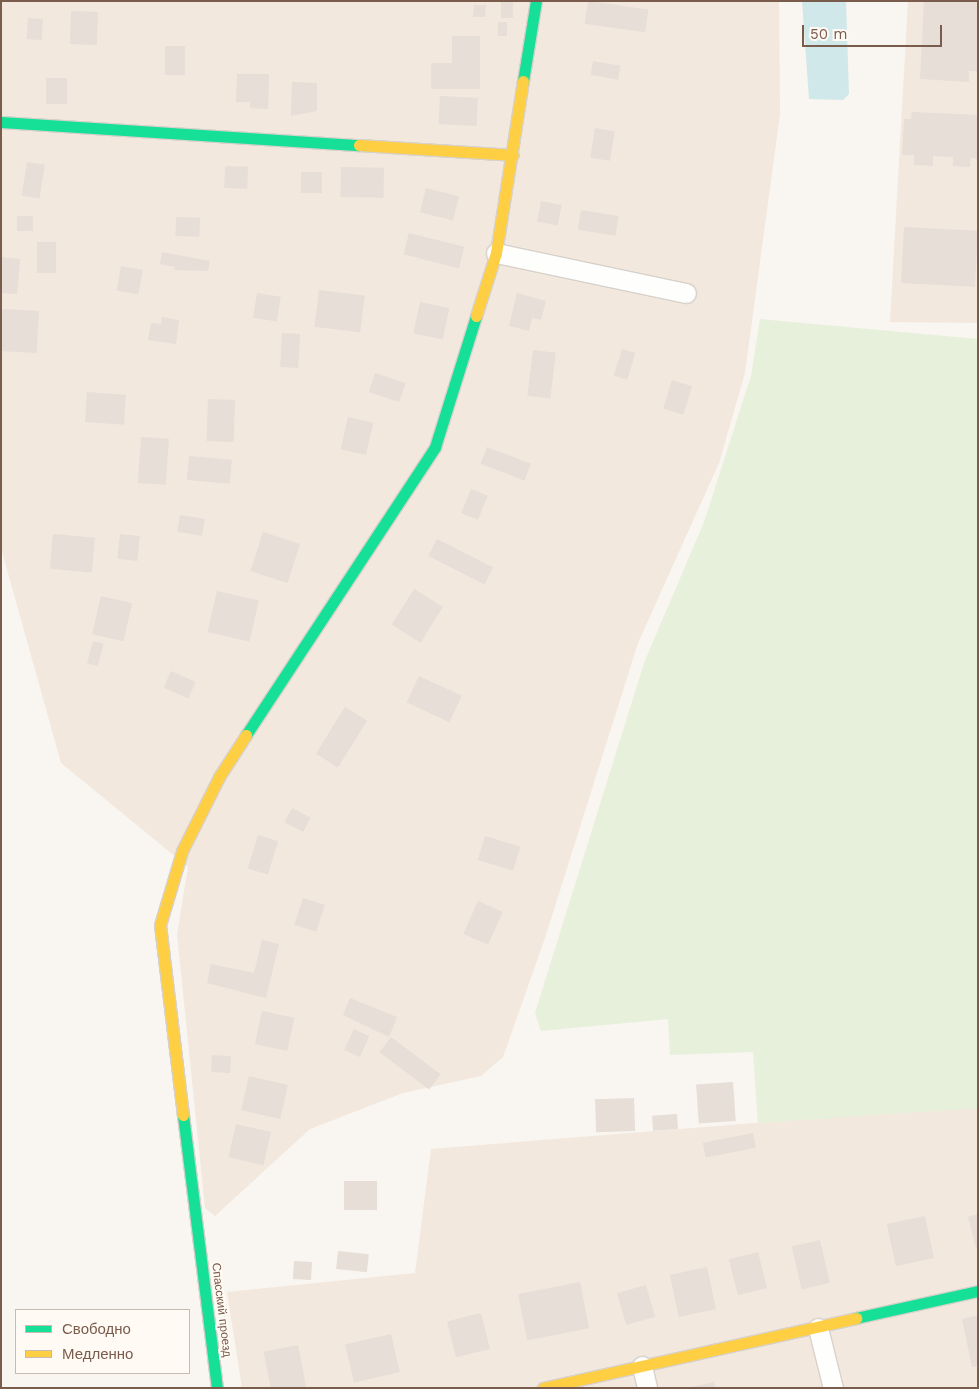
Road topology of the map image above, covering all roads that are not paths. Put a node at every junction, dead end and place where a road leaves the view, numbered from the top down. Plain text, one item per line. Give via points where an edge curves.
1 (536, 1) edge
2 (1, 122) edge
3 (513, 155) junction
4 (496, 253) junction
5 (686, 293) dead end
6 (978, 1291) edge
7 (818, 1328) junction
8 (642, 1366) junction
9 (217, 1388) edge
10 (543, 1388) edge
11 (647, 1388) edge
12 (833, 1388) edge

1 - 3 street, Спасский проезд
2 - 3 street
3 - 4 street, Спасский проезд
4 - 5 street
4 - 9 street, Спасский проезд via 435,447 219,777 182,851 160,925
6 - 7 street
7 - 8 street
7 - 12 street
8 - 10 street
8 - 11 street

